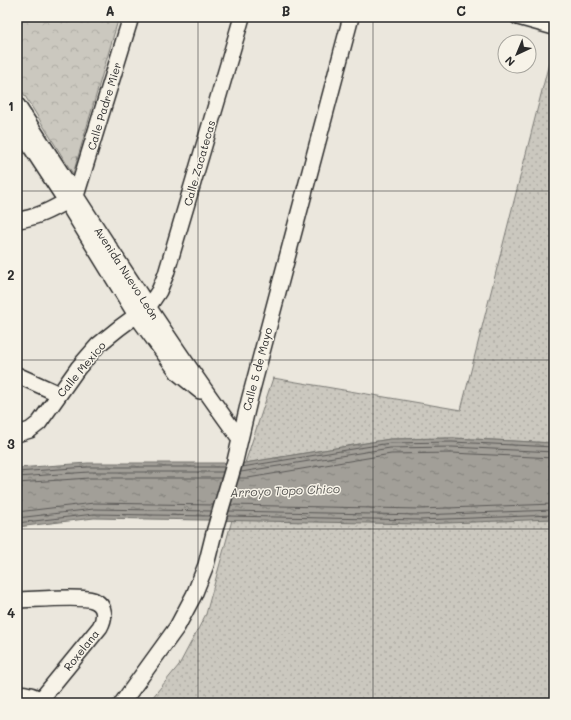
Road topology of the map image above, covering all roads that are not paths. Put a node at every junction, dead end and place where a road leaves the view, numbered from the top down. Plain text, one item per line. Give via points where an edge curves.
1 (131, 17) edge
2 (242, 17) edge
3 (351, 17) edge
4 (518, 17) edge
5 (551, 23) edge
6 (17, 105) edge
7 (17, 126) edge
8 (31, 136) junction
9 (71, 198) junction
10 (17, 220) edge
11 (149, 306) junction
12 (136, 315) junction
13 (17, 376) edge
14 (59, 394) junction
15 (212, 401) junction
16 (20, 432) edge
17 (240, 439) junction
18 (17, 600) edge
19 (17, 693) edge
20 (42, 702) edge
21 (122, 703) edge

1 - 9 street, Calle Padre Mier
2 - 11 street, Calle Zacatecas via 166,274
3 - 17 street, Calle 5 de Mayo
4 - 5 street
6 - 8 street, Avenida Nuevo León
7 - 8 street
8 - 9 street, Avenida Nuevo León
9 - 10 street via 44,213
9 - 11 street, Avenida Nuevo León
9 - 12 street
11 - 12 street, Calle Mexico
11 - 15 street, Avenida Nuevo León
12 - 14 street, Calle Mexico via 98,345
12 - 15 street via 180,374
13 - 14 street
14 - 16 street, Calle Mexico via 39,423 30,430
15 - 17 street, Avenida Nuevo León
17 - 21 street, Calle 5 de Mayo via 206,565 194,595 177,627
18 - 20 street, Roxelana via 84,598 96,601 104,612 100,627
19 - 20 street via 23,693

